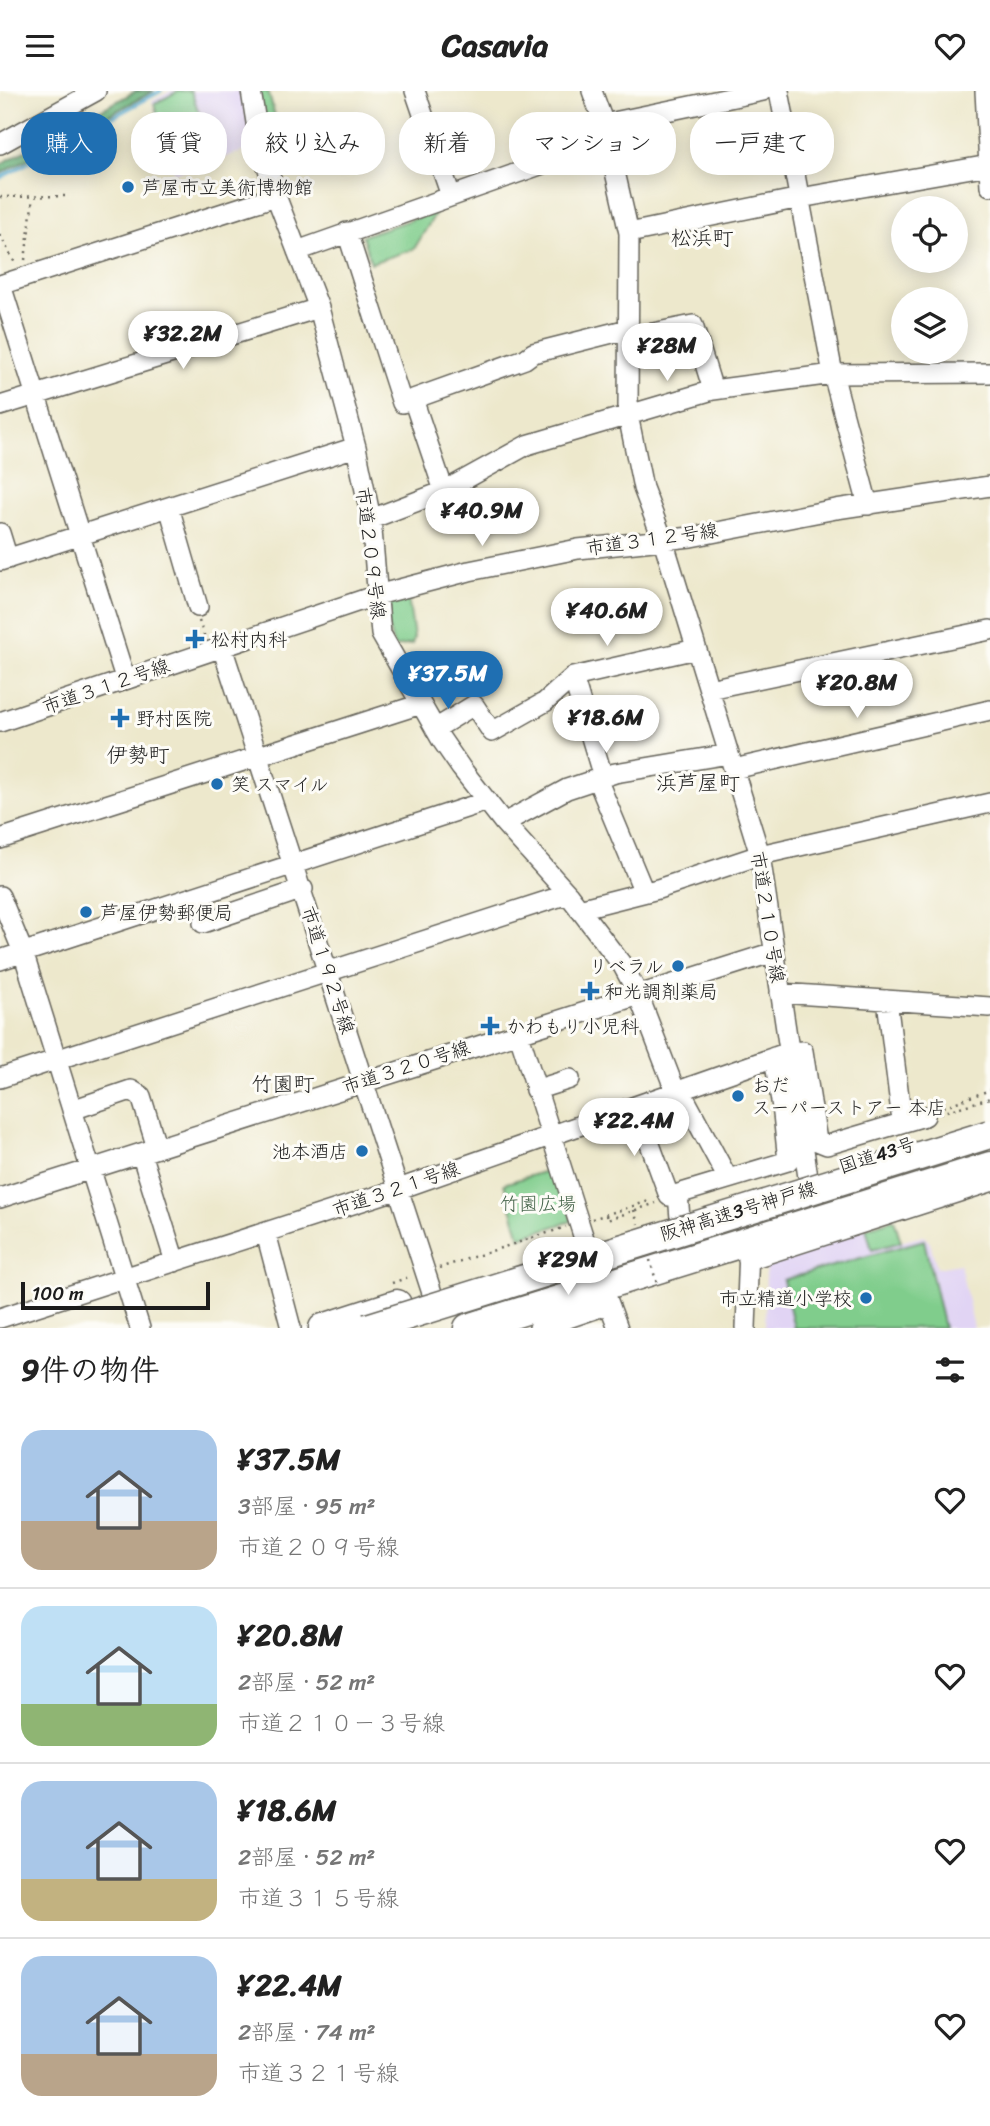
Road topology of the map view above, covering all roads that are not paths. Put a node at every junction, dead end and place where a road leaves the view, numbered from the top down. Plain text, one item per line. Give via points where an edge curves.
1 (96, 91) edge
2 (251, 91) edge
3 (415, 91) edge
4 (592, 91) edge
5 (762, 91) edge
6 (779, 91) edge
7 (985, 91) edge
8 (599, 112) edge
9 (676, 114) edge
10 (0, 143) edge
11 (989, 165) edge
12 (509, 172) edge
13 (616, 175) edge
14 (990, 186) edge
15 (276, 196) junction
16 (451, 196) junction
17 (800, 198) junction
18 (347, 232) junction
19 (629, 233) junction
20 (297, 251) junction
21 (1, 285) edge
22 (319, 308) junction
23 (628, 333) junction
24 (990, 373) edge
25 (833, 375) junction
26 (713, 390) junction
27 (35, 395) junction
28 (413, 398) junction
29 (0, 406) edge
30 (628, 415) junction
31 (356, 447) junction
32 (990, 486) edge
33 (443, 491) junction
34 (868, 505) junction
35 (169, 507) junction
36 (371, 519) junction
37 (0, 533) edge
38 (80, 535) junction
39 (663, 540) junction
40 (4, 560) edge
41 (377, 595) junction
42 (198, 607) road end
43 (990, 630) edge
44 (696, 649) junction
45 (215, 650) junction
46 (573, 677) junction
47 (125, 678) junction
48 (709, 689) junction
49 (421, 704) junction
50 (990, 710) edge
51 (0, 722) edge
52 (435, 729) junction
53 (258, 755) junction
54 (731, 762) junction
55 (600, 778) junction
56 (487, 801) junction
57 (990, 803) edge
58 (504, 823) junction
59 (0, 839) edge
60 (760, 855) junction
61 (294, 864) junction
62 (303, 889) junction
63 (643, 893) junction
64 (0, 896) edge
65 (574, 901) junction
66 (203, 923) dead end
67 (774, 952) junction
68 (23, 953) junction
69 (0, 960) edge
70 (330, 973) junction
71 (780, 993) junction
72 (638, 994) junction
73 (887, 1000) junction
74 (990, 1007) edge
75 (519, 1031) junction
76 (781, 1054) junction
77 (56, 1061) junction
78 (0, 1078) edge
79 (570, 1079) dead end
80 (363, 1080) junction
81 (535, 1090) junction
82 (679, 1091) junction
83 (636, 1106) junction
84 (72, 1110) junction
85 (790, 1112) junction
86 (901, 1113) dead end
87 (928, 1116) road end
88 (990, 1122) edge
89 (990, 1134) edge
90 (551, 1136) junction
91 (149, 1151) junction
92 (990, 1153) edge
93 (990, 1165) edge
94 (92, 1170) junction
95 (727, 1177) junction
96 (808, 1177) junction
97 (990, 1182) edge
98 (399, 1189) junction
99 (0, 1198) edge
100 (672, 1202) junction
101 (266, 1233) junction
102 (583, 1236) junction
103 (749, 1249) junction
104 (176, 1262) junction
105 (123, 1279) junction
106 (428, 1283) junction
107 (606, 1295) junction
108 (0, 1318) edge
109 (515, 1321) edge
110 (140, 1328) edge
111 (291, 1328) edge
112 (323, 1328) edge
113 (367, 1328) edge
114 (427, 1328) edge
115 (468, 1328) edge
116 (539, 1328) edge
117 (618, 1328) edge
118 (746, 1328) edge

1 - 10 street
2 - 15 street, 市道２０９号線
3 - 16 street
4 - 8 street, 市道２１０号線
5 - 9 street
6 - 17 street
7 - 11 street
11 - 14 street
11 - 17 street
12 - 16 street
13 - 19 street, 市道２１０号線
15 - 20 street, 市道２０９号線
15 - 21 street
16 - 18 street
17 - 19 street
17 - 25 street
18 - 20 street
18 - 28 street via 402,403
19 - 23 street, 市道２１０号線
20 - 22 street, 市道２０９号線
21 - 27 street
22 - 27 street
22 - 31 street, 市道２０９号線
23 - 26 street via 693,325
23 - 28 street via 533,353
23 - 30 street, 市道２１０号線
24 - 25 street
25 - 26 street
25 - 34 street
26 - 30 street
27 - 29 street
27 - 38 street
28 - 33 street
30 - 33 street via 527,445
30 - 39 street, 市道２１０号線 via 643,488
31 - 35 street
31 - 36 street, 市道２０９号線
32 - 34 street, 市道３１２号線
33 - 36 street
34 - 39 street, 市道３１２号線
35 - 38 street
35 - 42 street
36 - 41 street, 市道２０９号線
37 - 40 street
38 - 40 street
38 - 47 street
39 - 41 street, 市道３１２号線 via 578,549
39 - 44 street, 市道２１０号線
41 - 45 street, 市道３１２号線
41 - 49 street, 市道２０９号線 via 381,634
43 - 48 street
44 - 46 street
44 - 48 street, 市道２１０号線
45 - 47 street, 市道３１２号線
45 - 53 street, 市道１９２号線
46 - 52 street via 545,702 492,732 474,705
46 - 55 street
47 - 51 street, 市道３１２号線
48 - 54 street, 市道２１０号線
49 - 52 street, 市道２０９号線
49 - 53 street
50 - 54 street
52 - 56 street, 市道２０９号線
53 - 59 street
53 - 61 street, 市道１９２号線
54 - 55 street via 655,765
54 - 60 street, 市道２１０号線
55 - 58 street via 567,789
55 - 63 street
56 - 58 street, 市道２０９号線
56 - 61 street
57 - 60 street
58 - 65 street, 市道２０９号線
60 - 63 street
60 - 67 street, 市道２１０号線
61 - 62 street, 市道１９２号線
61 - 68 street
62 - 66 street
62 - 70 street, 市道１９２号線
63 - 65 street
64 - 68 street
65 - 70 street
65 - 72 street, 市道２０９号線
67 - 71 street, 市道２１０号線
67 - 72 street, 市道３２０号線
68 - 69 street
68 - 77 street
70 - 77 street
70 - 80 street, 市道１９２号線
71 - 73 street
71 - 76 street, 市道２１０号線
72 - 75 street, 市道３２０号線
72 - 82 street, 市道２０９号線
73 - 74 street
73 - 86 street
75 - 80 street, 市道３２０号線
75 - 81 street
76 - 82 street, 市道３２１号線
76 - 85 street, 市道２１０号線
76 - 87 street via 803,1051 817,1141 827,1145
77 - 78 street
77 - 84 street
79 - 81 street
80 - 91 street, 市道３２０号線
80 - 98 street, 市道１９２号線
81 - 90 street
82 - 83 street, 市道３２１号線
82 - 95 street, 市道２０９号線
83 - 90 street, 市道３２１号線
83 - 100 street
84 - 91 street via 131,1090 141,1096
84 - 94 street
85 - 95 street via 788,1161
85 - 96 street, 市道２１０号線
88 - 96 highway, 国道43号
89 - 113 highway, 阪神高速3号神戸線, bridge
90 - 98 street, 市道３２１号線
90 - 102 street
91 - 94 street, 市道３２０号線
91 - 104 street
92 - 114 highway, 阪神高速3号神戸線
93 - 103 highway
94 - 99 street, 市道３２０号線
94 - 105 street
95 - 100 street
96 - 100 highway, 国道43号
97 - 103 street
98 - 101 street, 市道３２１号線
98 - 106 street, 市道１９２号線
100 - 102 highway, 国道43号
101 - 104 street, 市道３２１号線
101 - 111 street
102 - 106 highway, 国道43号
103 - 107 highway
103 - 118 street
104 - 105 street, 市道３２１号線
105 - 108 street, 市道３２１号線
105 - 110 street
106 - 112 highway, 国道43号
107 - 109 highway
107 - 116 street
107 - 117 street
109 - 115 highway

